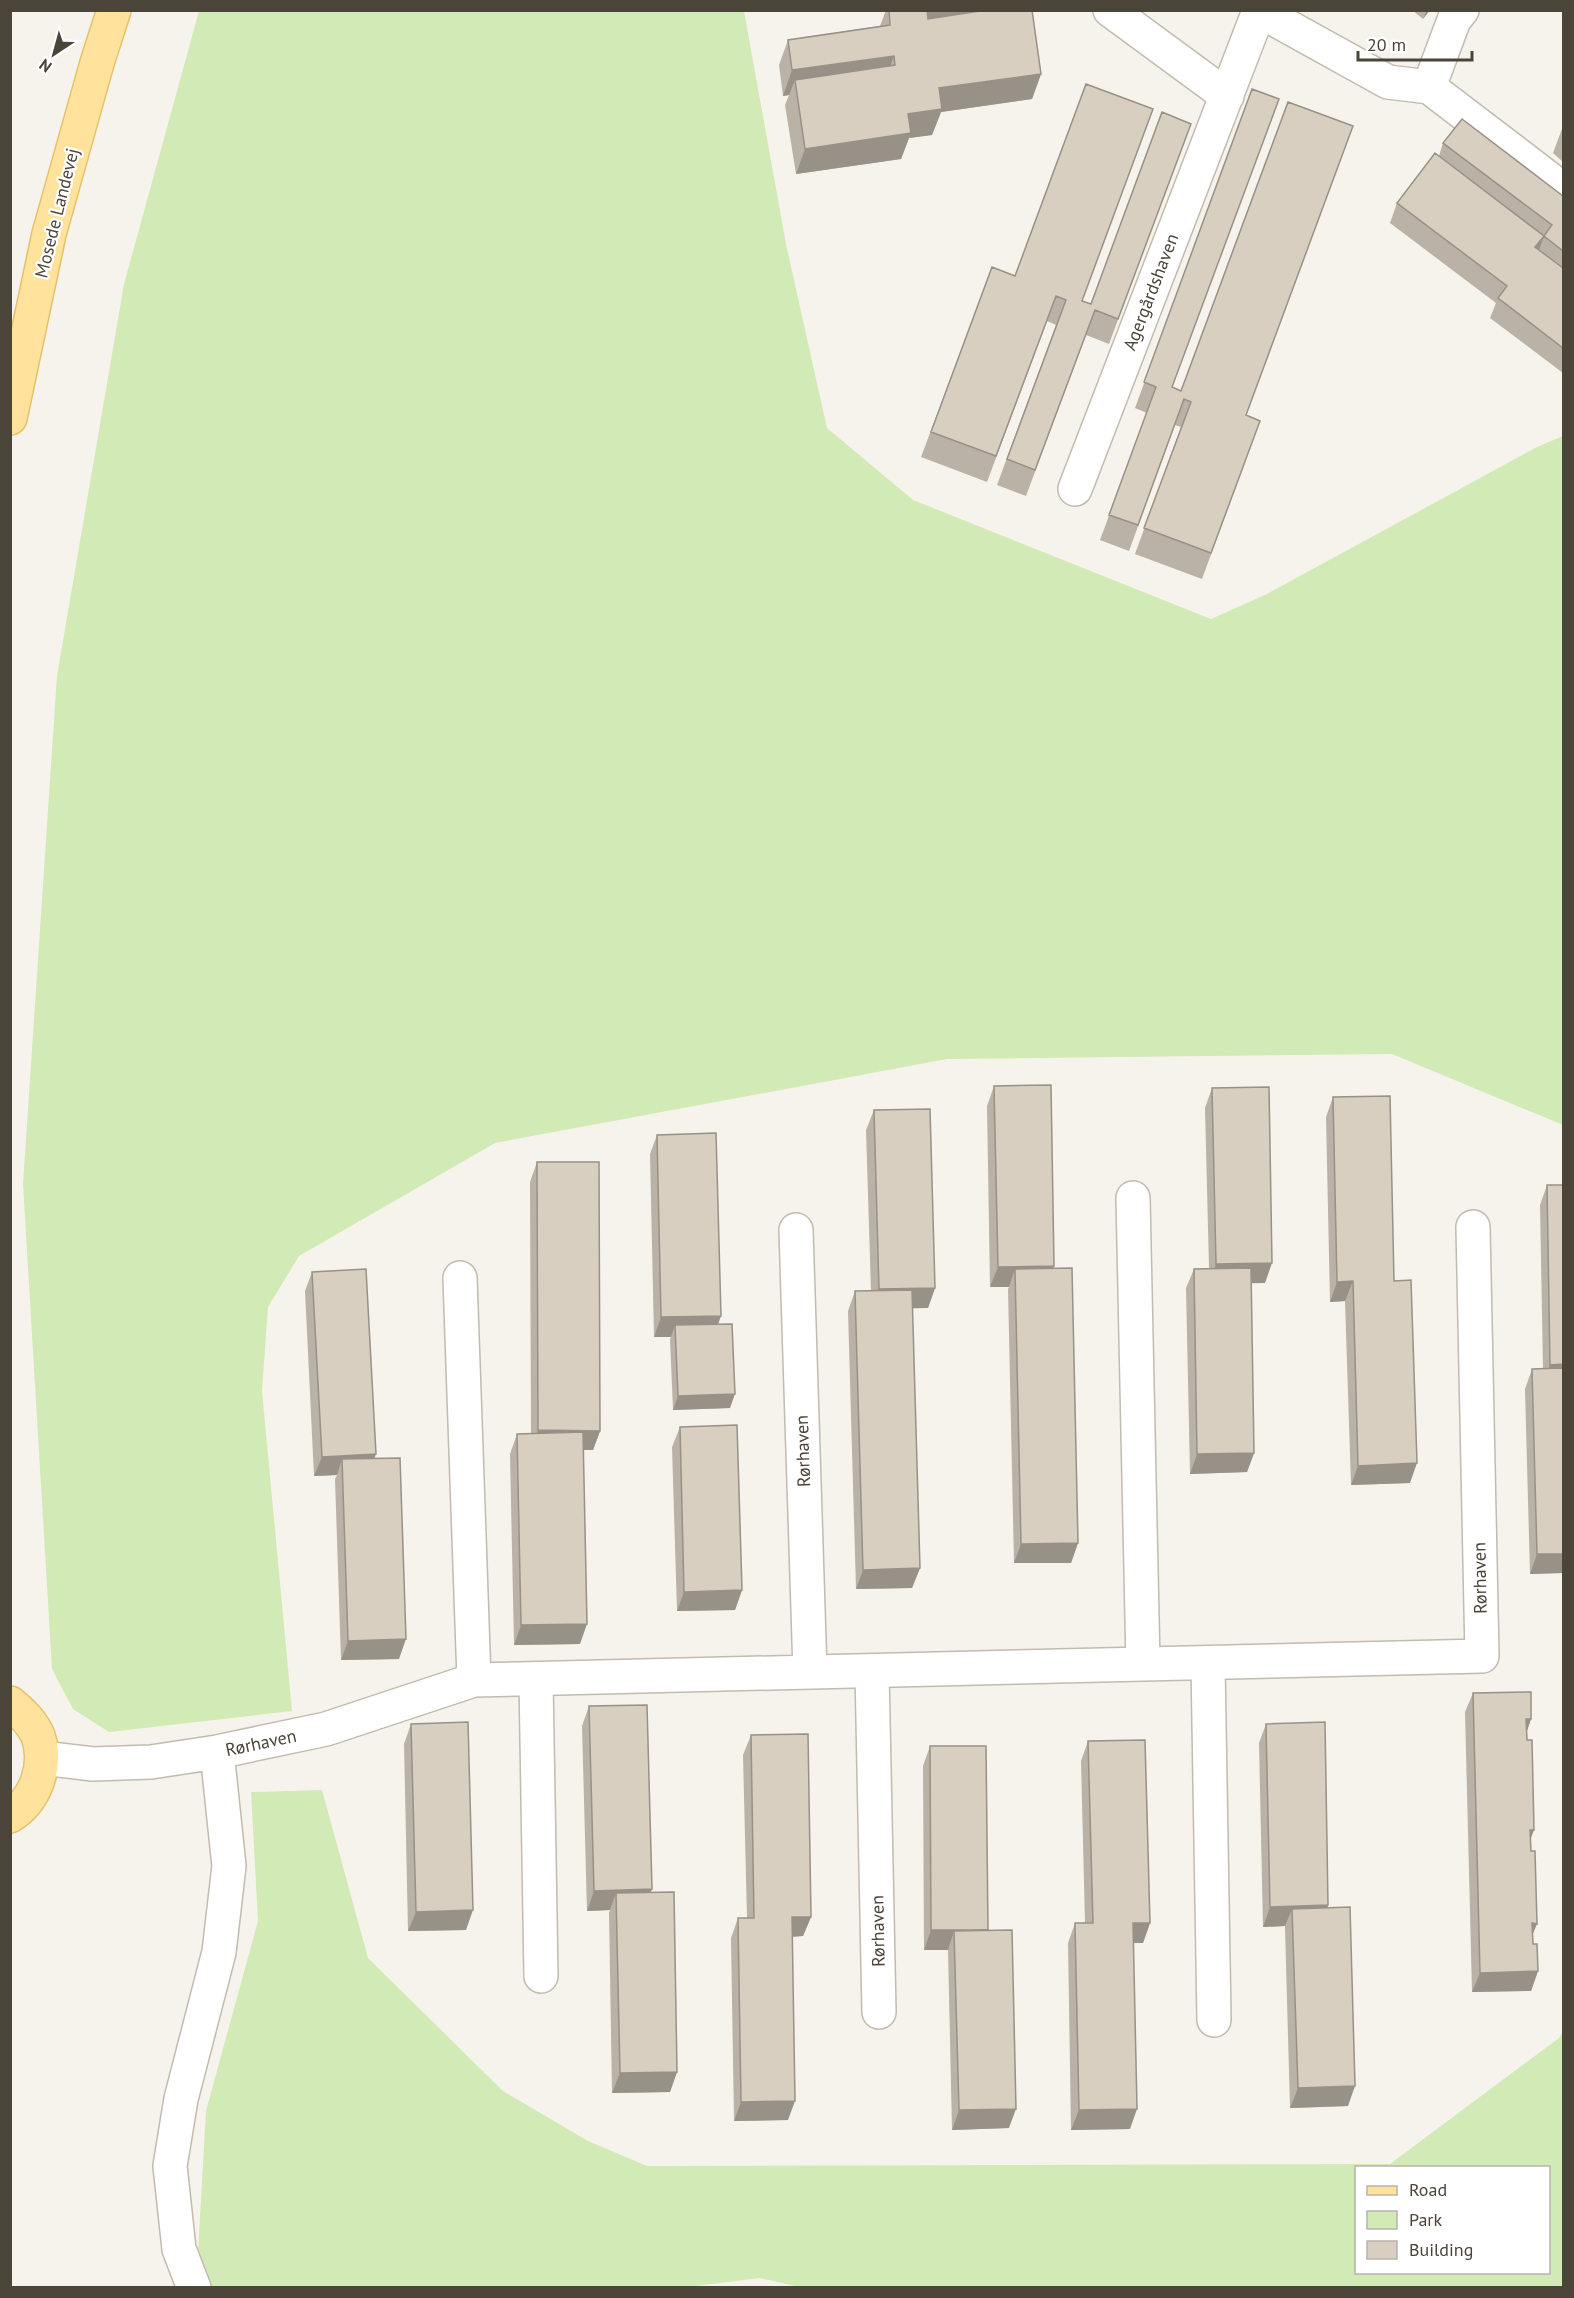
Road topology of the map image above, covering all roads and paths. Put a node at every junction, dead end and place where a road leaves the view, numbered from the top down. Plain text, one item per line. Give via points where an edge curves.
1 (114, 10) edge
2 (1110, 10) edge
3 (1462, 10) edge
4 (1259, 11) edge
5 (1429, 87) junction
6 (1227, 96) junction
7 (1563, 190) edge
8 (10, 418) edge
9 (1075, 489) dead end
10 (1133, 1198) dead end
11 (1473, 1227) dead end
12 (796, 1230) dead end
13 (460, 1278) dead end
14 (1208, 1663) junction
15 (1143, 1664) junction
16 (872, 1671) junction
17 (810, 1672) junction
18 (536, 1679) junction
19 (474, 1680) junction
20 (10, 1703) edge
21 (217, 1752) junction
22 (42, 1758) junction
23 (10, 1816) edge
24 (541, 1976) dead end
25 (879, 2012) dead end
26 (1214, 2020) dead end
27 (194, 2288) edge

1 - 8 main road, Mosede Landevej via 49,234
2 - 6 street
3 - 5 street via 1454,20
4 - 5 street, Agergårdshaven via 1388,82
4 - 6 street, Agergårdshaven
5 - 7 street
6 - 9 street, Agergårdshaven
10 - 15 street
11 - 14 street, Rørhaven via 1482,1656
12 - 17 street, Rørhaven
13 - 19 street
14 - 15 street, Rørhaven
14 - 26 street
15 - 16 street, Rørhaven
16 - 17 street, Rørhaven
16 - 25 street, Rørhaven
17 - 18 street, Rørhaven
18 - 19 street, Rørhaven
18 - 24 street
19 - 21 street, Rørhaven via 326,1729
20 - 22 main road via 27,1717 38,1736
21 - 22 street, Rørhaven via 151,1762 93,1764
21 - 27 street via 228,1877 219,1952 181,2099 170,2166 179,2249
22 - 23 main road via 31,1796

